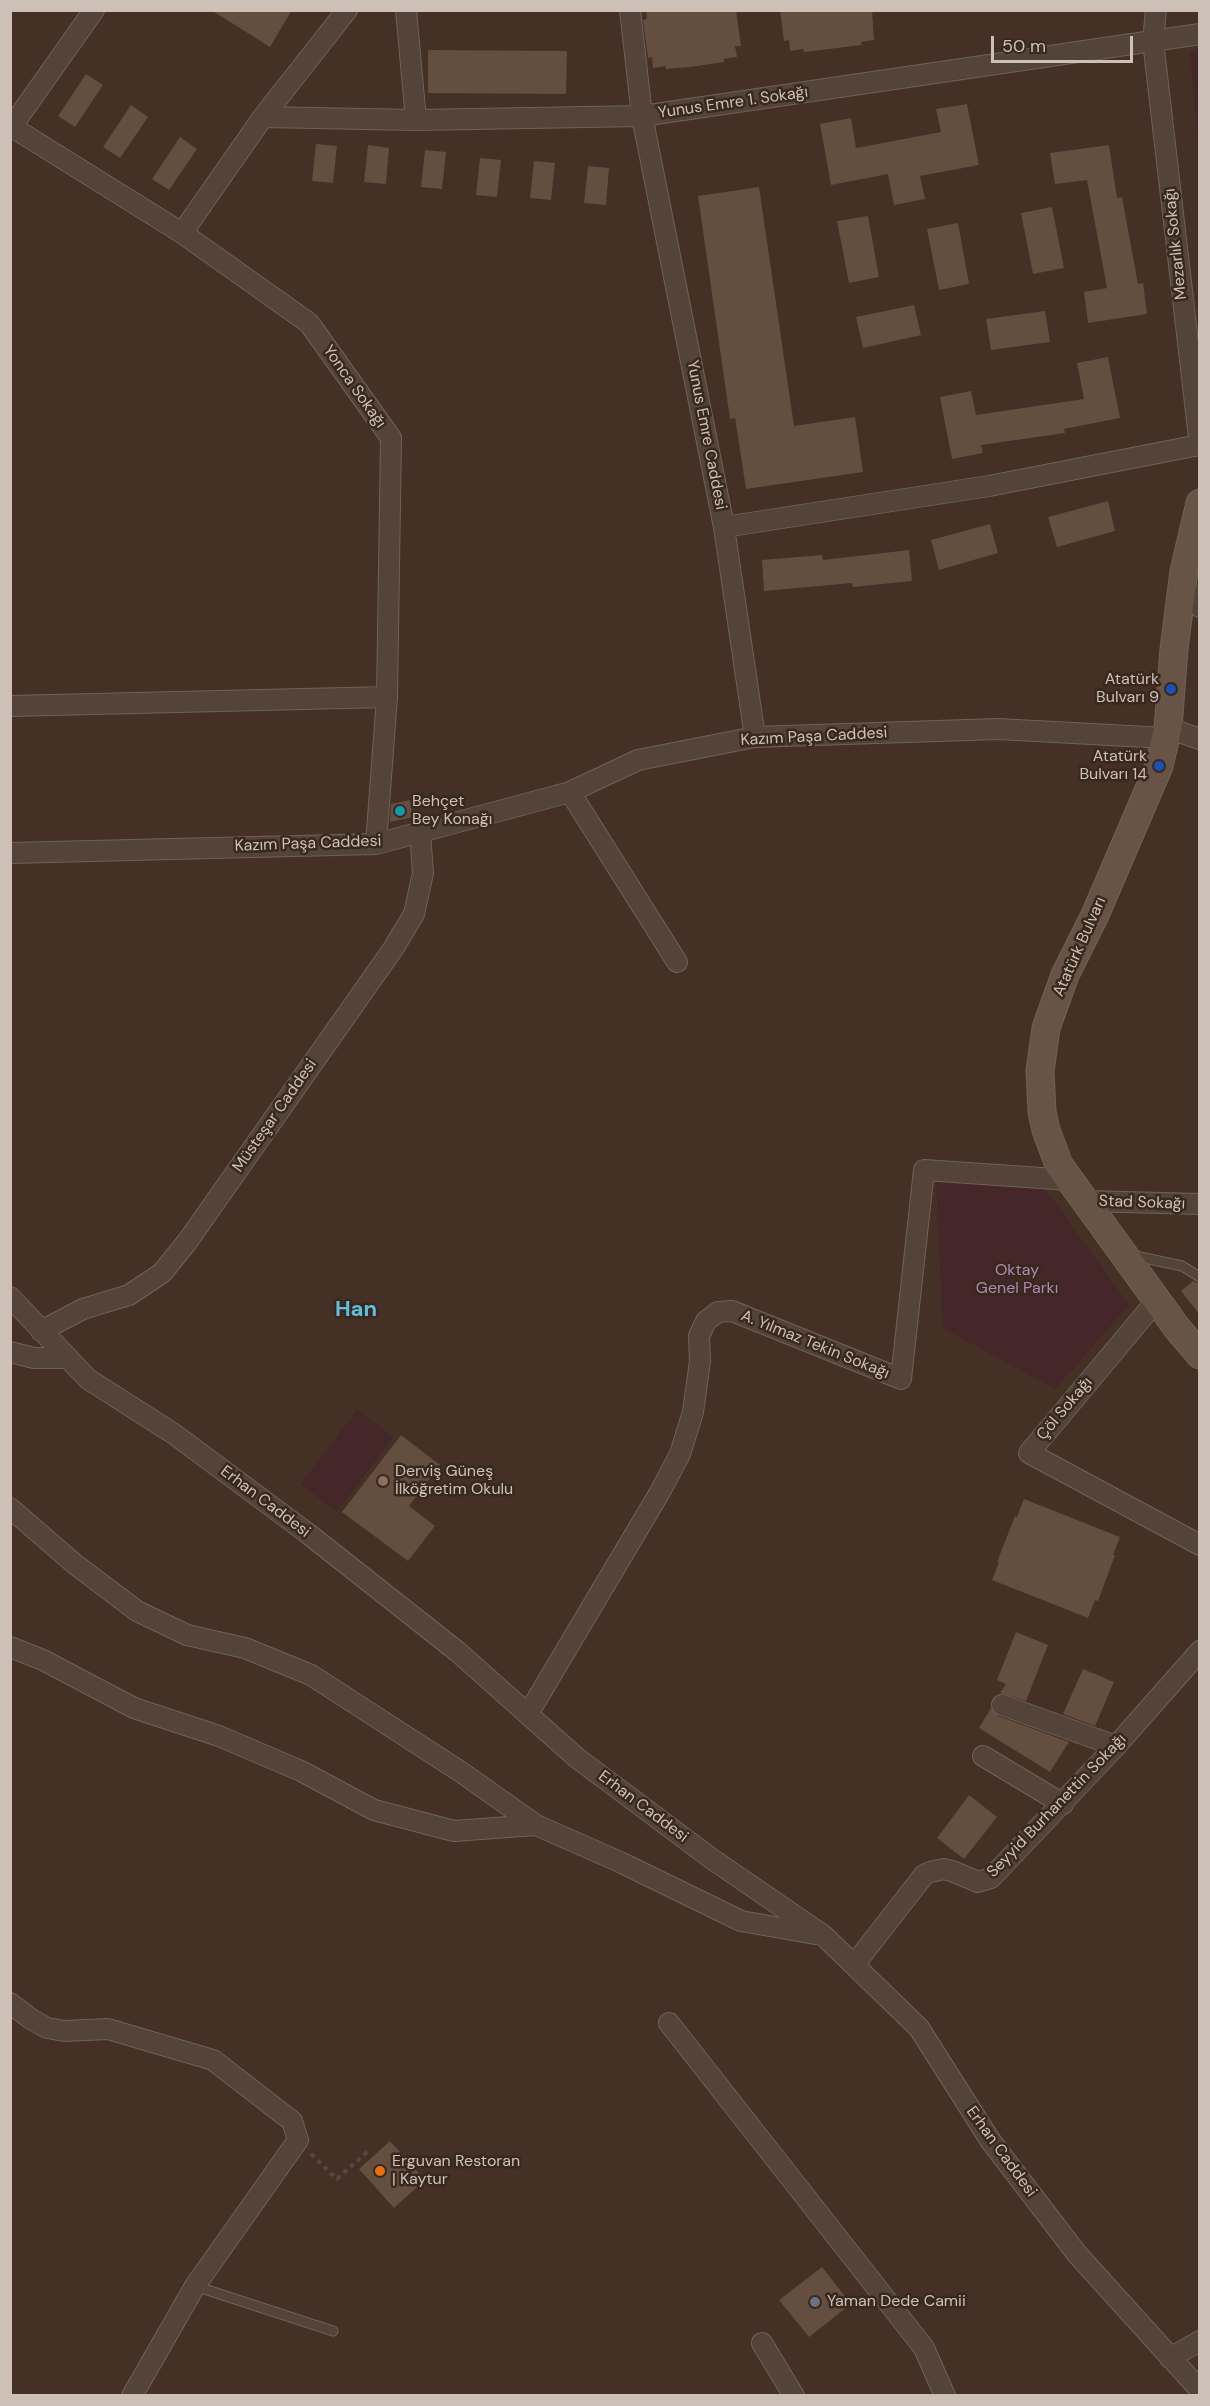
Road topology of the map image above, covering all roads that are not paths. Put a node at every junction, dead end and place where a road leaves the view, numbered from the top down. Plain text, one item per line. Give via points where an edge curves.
1 (94, 10) edge
2 (347, 10) edge
3 (406, 10) edge
4 (630, 10) edge
5 (1156, 10) edge
6 (1200, 34) edge
7 (1153, 41) junction
8 (642, 116) junction
9 (263, 117) junction
10 (416, 120) junction
11 (11, 128) edge
12 (182, 233) junction
13 (1199, 446) edge
14 (1200, 503) edge
15 (724, 527) junction
16 (1182, 584) junction
17 (1200, 607) edge
18 (387, 697) junction
19 (10, 706) edge
20 (1167, 733) junction
21 (755, 737) junction
22 (1200, 739) edge
23 (570, 792) junction
24 (420, 832) junction
25 (376, 844) junction
26 (10, 853) edge
27 (677, 962) dead end
28 (1078, 1191) junction
29 (1200, 1204) edge
30 (1123, 1253) junction
31 (1200, 1277) edge
32 (10, 1297) edge
33 (1157, 1300) junction
34 (41, 1331) junction
35 (10, 1352) edge
36 (1200, 1355) edge
37 (67, 1358) junction
38 (10, 1508) edge
39 (1200, 1545) edge
40 (10, 1647) edge
41 (1200, 1651) edge
42 (1002, 1705) dead end
43 (528, 1714) junction
44 (1116, 1746) junction
45 (983, 1756) dead end
46 (1063, 1804) junction
47 (536, 1825) junction
48 (823, 1935) junction
49 (854, 1965) junction
50 (10, 2002) edge
51 (669, 2023) dead end
52 (195, 2286) junction
53 (333, 2331) dead end
54 (1200, 2341) edge
55 (762, 2343) dead end
56 (1170, 2358) junction
57 (1200, 2390) edge
58 (132, 2396) edge
59 (794, 2396) edge
60 (945, 2396) edge

1 - 11 street
2 - 9 street
3 - 10 street
4 - 8 street, Yunus Emre Caddesi
5 - 7 street, Mezarlık Sokağı
6 - 7 street, Yunus Emre 1. Sokağı
7 - 8 street, Yunus Emre 1. Sokağı
7 - 13 street, Mezarlık Sokağı
8 - 10 street, Yunus Emre 1. Sokağı
8 - 15 street, Yunus Emre Caddesi
9 - 10 street, Yunus Emre 1. Sokağı
9 - 12 street
11 - 12 street, Yonca Sokağı
12 - 18 street, Yonca Sokağı via 309,323 391,438
13 - 15 street, Yunus Emre Caddesi via 989,486
14 - 16 main road, Atatürk Bulvarı
15 - 21 street
16 - 17 street
16 - 20 main road, Atatürk Bulvarı
18 - 19 street
18 - 25 street, Yonca Sokağı
20 - 21 street, Kazım Paşa Caddesi via 998,729
20 - 22 street, Kazım Paşa Caddesi
20 - 28 main road, Atatürk Bulvarı via 1152,785 1065,975 1042,1049 1040,1093 1046,1130 1059,1165
21 - 23 street, Kazım Paşa Caddesi via 638,760
23 - 24 street, Kazım Paşa Caddesi
23 - 27 street
24 - 25 street, Kazım Paşa Caddesi
24 - 34 street, Müsteşar Caddesi via 423,873 414,914 187,1242 162,1273 129,1295 83,1309
25 - 26 street, Kazım Paşa Caddesi
28 - 29 street, Stad Sokağı
28 - 30 main road, Atatürk Bulvarı
28 - 43 street, A. Yılmaz Tekin Sokağı via 924,1170 901,1379 732,1311 718,1312 706,1321 699,1336 693,1412 680,1454
30 - 31 lane via 1182,1266
30 - 33 main road, Atatürk Bulvarı
32 - 34 street, Erhan Caddesi
33 - 36 main road, Atatürk Bulvarı
33 - 39 street, Çöl Sokağı via 1029,1453
34 - 37 street, Erhan Caddesi
35 - 37 street via 34,1358
37 - 43 street, Erhan Caddesi via 87,1379 174,1434 306,1532 458,1652
38 - 47 street via 137,1611 187,1635 245,1648 311,1675
40 - 47 street via 134,1708 219,1736 301,1770 374,1810 454,1831
41 - 44 street, Seyyid Burhanettin Sokağı
42 - 44 street
43 - 48 street, Erhan Caddesi via 577,1758 712,1859
44 - 46 street, Seyyid Burhanettin Sokağı
45 - 46 street
46 - 49 street, Seyyid Burhanettin Sokağı via 987,1881 974,1881 944,1869 924,1875
47 - 48 street via 741,1921
48 - 49 street, Erhan Caddesi
49 - 56 street, Erhan Caddesi via 919,2028 997,2149 1077,2254
50 - 52 street via 47,2028 108,2030 213,2061 291,2121 298,2140
51 - 60 street via 924,2348
52 - 53 lane
52 - 58 street
54 - 56 street
55 - 59 street
56 - 57 street, Erhan Caddesi

